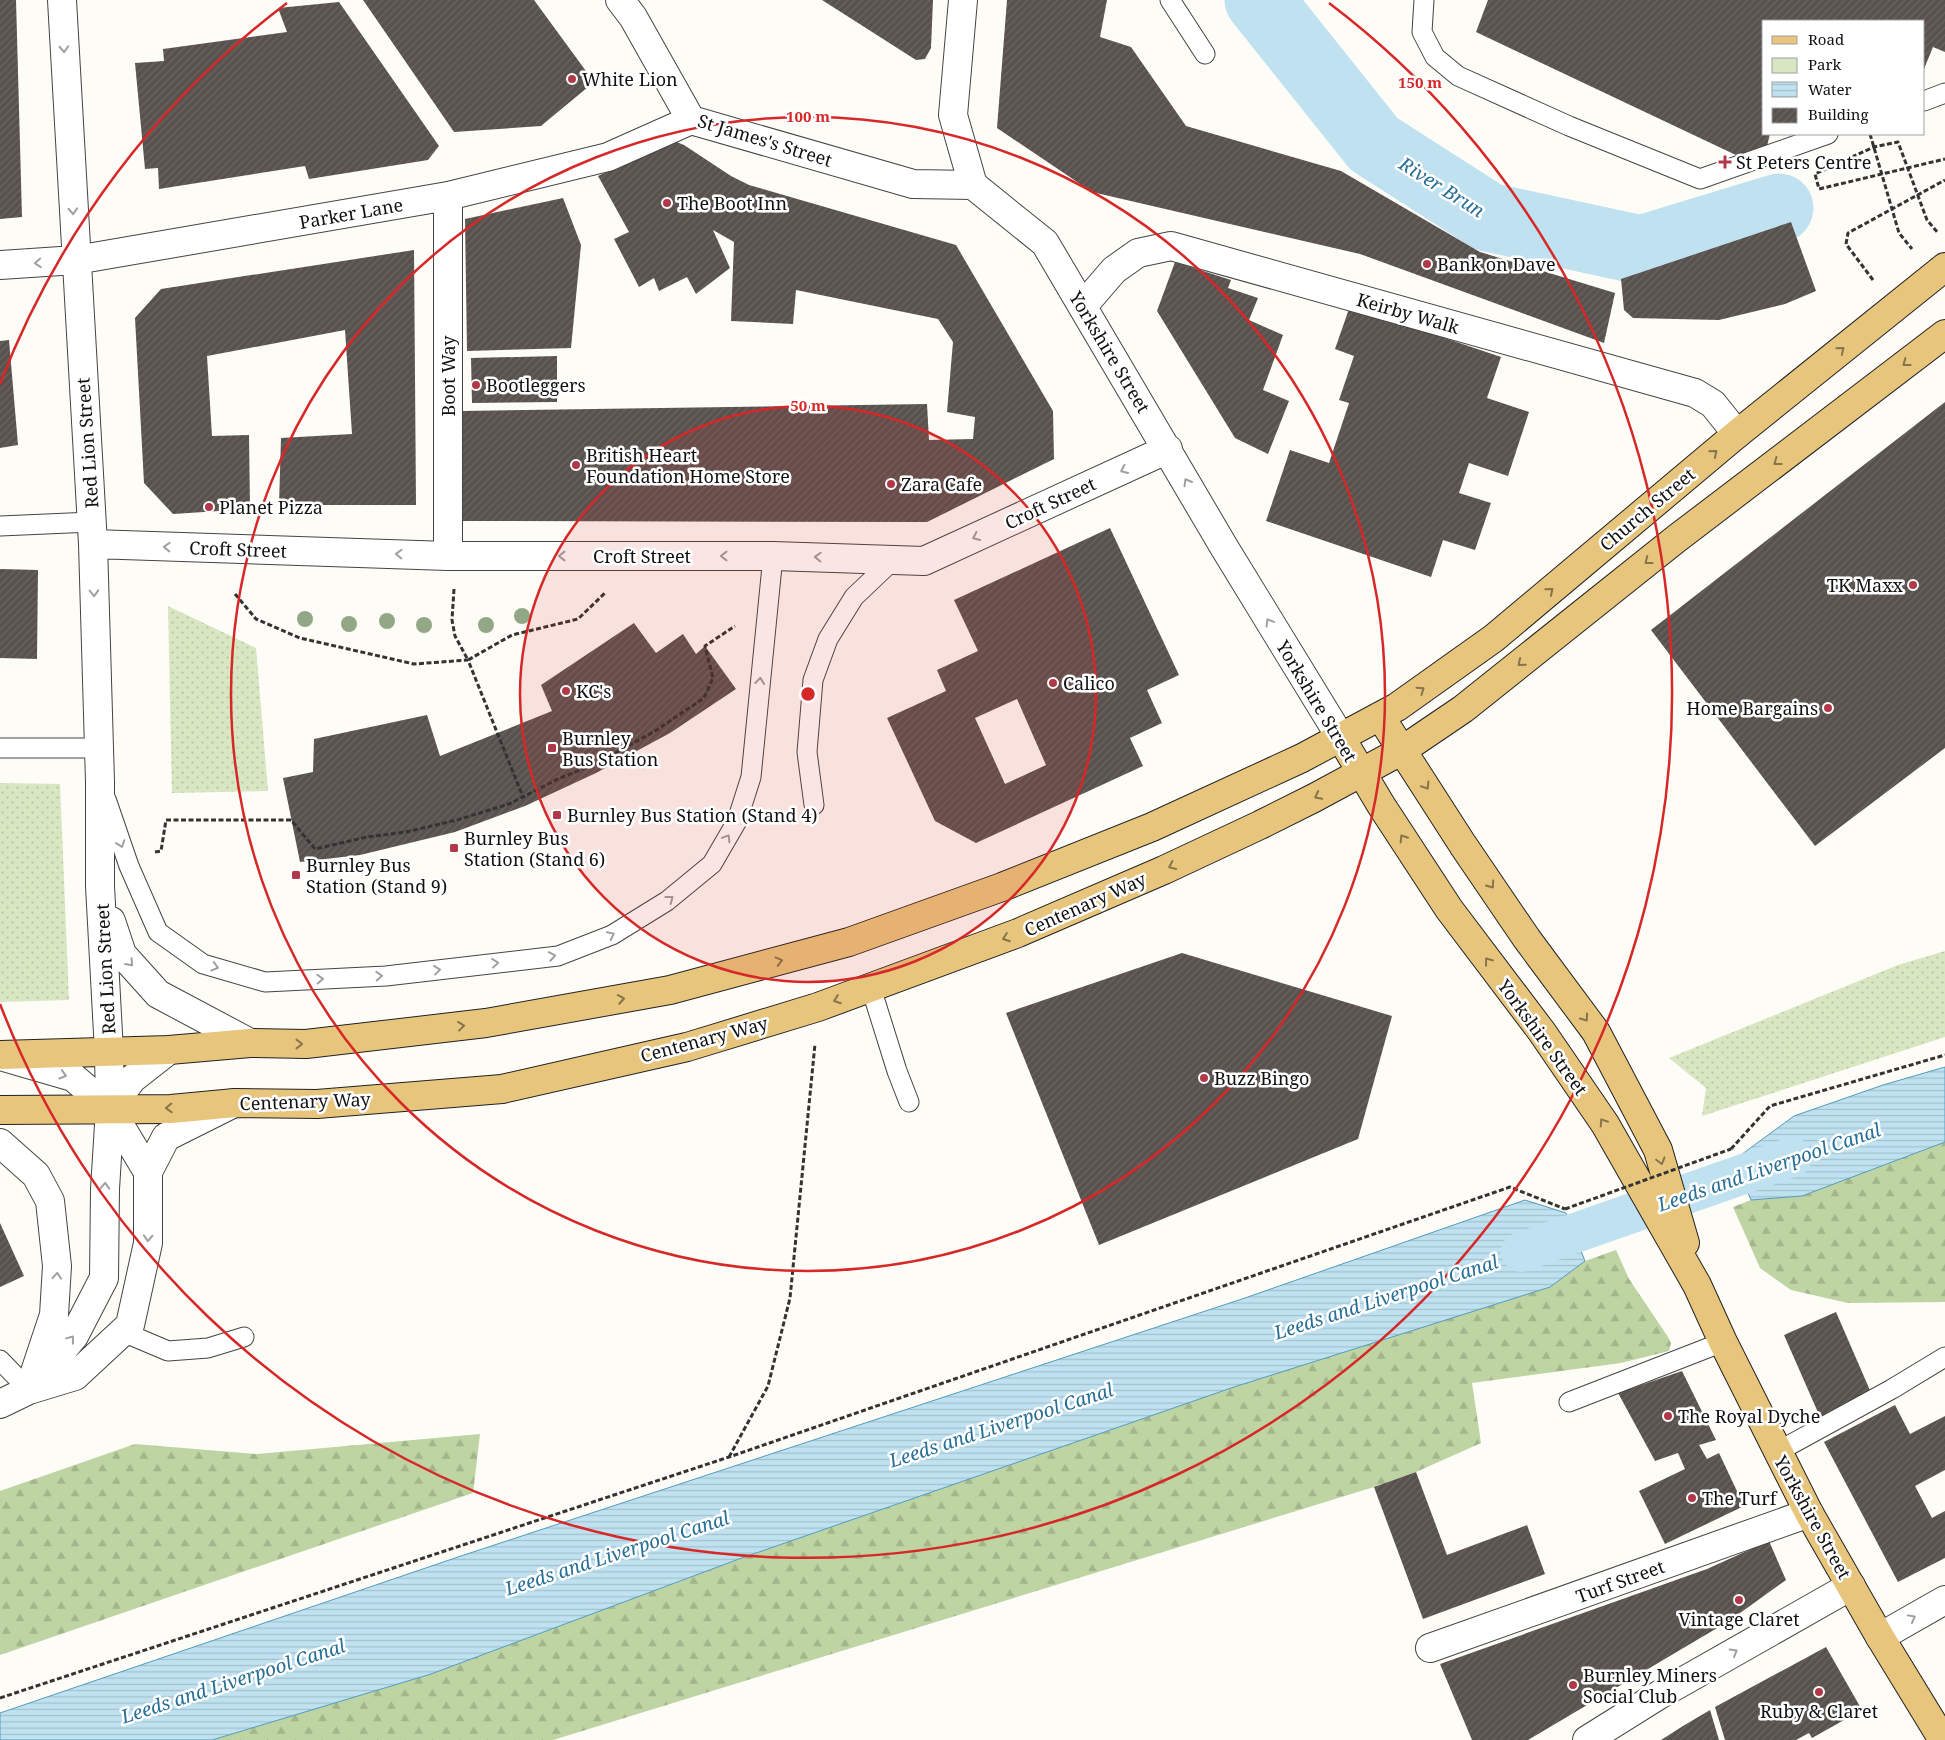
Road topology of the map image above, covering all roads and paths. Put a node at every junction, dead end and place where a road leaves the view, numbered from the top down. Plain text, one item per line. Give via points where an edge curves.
1 (62, 0) edge
2 (620, 0) edge
3 (963, 0) edge
4 (1170, 0) edge
5 (1424, 0) edge
6 (1205, 54) dead end
7 (1945, 93) edge
8 (1925, 100) edge
9 (691, 120) junction
10 (1825, 135) edge
11 (1870, 135) edge
12 (1874, 148) junction
13 (1945, 160) edge
14 (1840, 163) dead end
15 (1832, 166) dead end
16 (1908, 168) junction
17 (1882, 174) junction
18 (1945, 180) edge
19 (973, 185) junction
20 (1918, 195) junction
21 (448, 196) junction
22 (1892, 210) junction
23 (1899, 233) dead end
24 (1939, 234) dead end
25 (76, 260) junction
26 (0, 265) edge
27 (1945, 267) edge
28 (1083, 306) junction
29 (1894, 308) junction
30 (1945, 334) edge
31 (1737, 434) junction
32 (1168, 449) junction
33 (0, 526) edge
34 (92, 533) junction
35 (448, 556) junction
36 (773, 556) junction
37 (892, 560) junction
38 (606, 592) dead end
39 (235, 594) dead end
40 (705, 646) dead end
41 (468, 660) junction
42 (1380, 716) junction
43 (1341, 738) junction
44 (0, 748) edge
45 (99, 748) junction
46 (1402, 751) junction
47 (1362, 774) junction
48 (100, 782) junction
49 (523, 796) junction
50 (814, 805) dead end
51 (129, 866) junction
52 (100, 886) junction
53 (871, 988) junction
54 (818, 1006) junction
55 (250, 1043) junction
56 (169, 1050) junction
57 (109, 1052) junction
58 (0, 1055) edge
59 (1945, 1055) edge
60 (909, 1102) dead end
61 (235, 1103) junction
62 (110, 1109) junction
63 (0, 1110) edge
64 (0, 1143) edge
65 (148, 1172) junction
66 (1697, 1285) junction
67 (123, 1332) junction
68 (244, 1337) dead end
69 (1723, 1342) junction
70 (1945, 1357) edge
71 (0, 1360) edge
72 (29, 1390) junction
73 (1569, 1402) dead end
74 (0, 1404) edge
75 (1777, 1452) junction
76 (729, 1457) junction
77 (1809, 1513) junction
78 (1851, 1586) junction
79 (1945, 1600) edge
80 (1880, 1636) junction
81 (1430, 1648) dead end
82 (0, 1698) edge
83 (1587, 1740) edge
84 (1943, 1740) edge

1 -> 25 street, Red Lion Street
2 - 9 street, St James's Street via 633,17
3 - 19 street via 953,115
4 - 6 lane
5 - 10 lane via 1422,32 1435,56 1458,76 1569,126 1700,179
7 - 8 lane
9 - 19 street, St James's Street via 913,184
9 - 21 street, Parker Lane via 608,157
11 - 12 path
12 - 14 path
12 - 16 path via 1898,142
12 - 17 path
13 - 16 path
15 - 17 path via 1815,174 1819,189
16 - 17 path
16 - 20 path
17 - 22 path
18 - 20 path
19 - 28 street, Yorkshire Street via 1045,243
20 - 22 path
20 - 24 path via 1927,220
21 - 25 street, Parker Lane
21 - 35 street, Boot Way
22 - 23 path
22 - 29 path via 1848,233 1846,244
25 -> 26 street, Parker Lane
25 - 34 street, Red Lion Street
27 - 29 main road, Church Street
28 - 31 street, Keirby Walk via 1114,270 1138,253 1171,246 1695,393 1712,404
28 - 32 street, Yorkshire Street
31 -> 29 main road, Church Street
30 -> 46 main road via 1676,539 1463,709
42 -> 31 main road, Church Street via 1494,638
32 -> 37 street, Croft Street via 924,561
43 -> 32 street, Yorkshire Street
33 - 34 lane
35 -> 34 street, Croft Street
34 -> 45 street, Red Lion Street
36 -> 35 street, Croft Street
35 - 41 path via 455,594 452,620
37 -> 36 street, Croft Street
51 -> 36 lane via 158,932 203,964 265,982 386,976 558,956 612,935 668,901 712,864 738,821 750,777
37 - 50 lane via 854,597 828,640 813,680 807,752
38 - 41 path via 578,619 512,635
39 - 41 path via 256,619 300,638 414,664
40 - 49 path via 713,678 704,698 655,731 597,763
41 - 49 path
42 - 43 main road, Church Street
42 - 46 main road, Yorkshire Street
43 - 47 main road, Yorkshire Street
55 -> 43 main road via 306,1044 486,1023 670,990 849,942 1002,887 1152,827
44 - 45 lane
45 - 48 street, Red Lion Street
46 - 47 main road
46 -> 66 main road, Yorkshire Street via 1527,939 1596,1032 1658,1150
47 -> 53 main road, Centenary Way via 1225,841 1018,933
66 -> 47 main road, Yorkshire Street via 1604,1124 1542,1032 1449,909
48 -> 51 lane
48 - 52 street, Red Lion Street
49 - 51 path via 509,804 457,820 315,849 291,820 166,820 161,851 147,854
52 -> 55 street, Red Lion Street via 122,954 158,994
52 - 57 street, Red Lion Street
53 -> 54 main road, Centenary Way
53 - 60 lane
54 - 61 main road, Centenary Way via 687,1046 502,1089 317,1104
54 - 76 path via 790,1298 768,1386
55 - 56 main road
56 - 57 main road
56 - 62 street via 132,1080
57 - 58 main road
57 - 62 street, Red Lion Street
58 -> 62 street via 72,1077
59 - 76 path, bridge via 1770,1106 1731,1149 1565,1209 1510,1187
61 -> 62 main road, Centenary Way via 171,1109
61 - 65 street via 166,1137
62 - 63 main road, Centenary Way
62 - 65 street
72 -> 62 street, Red Lion Street via 74,1336 104,1278
72 -> 64 street via 54,1315 57,1266 50,1201 36,1174
65 -> 67 street via 148,1243 130,1325
66 - 69 main road, Yorkshire Street
67 - 68 lane via 168,1351 208,1348
67 - 72 street via 75,1376
69 - 73 lane
69 - 75 main road, Yorkshire Street
70 - 75 lane
71 - 72 lane
72 - 74 street
75 - 77 main road, Yorkshire Street
76 - 82 path
77 - 78 main road, Yorkshire Street
77 - 81 street, Turf Street
78 - 80 main road, Yorkshire Street
83 -> 78 street via 1659,1695
80 -> 79 street
80 - 84 main road, Yorkshire Street

